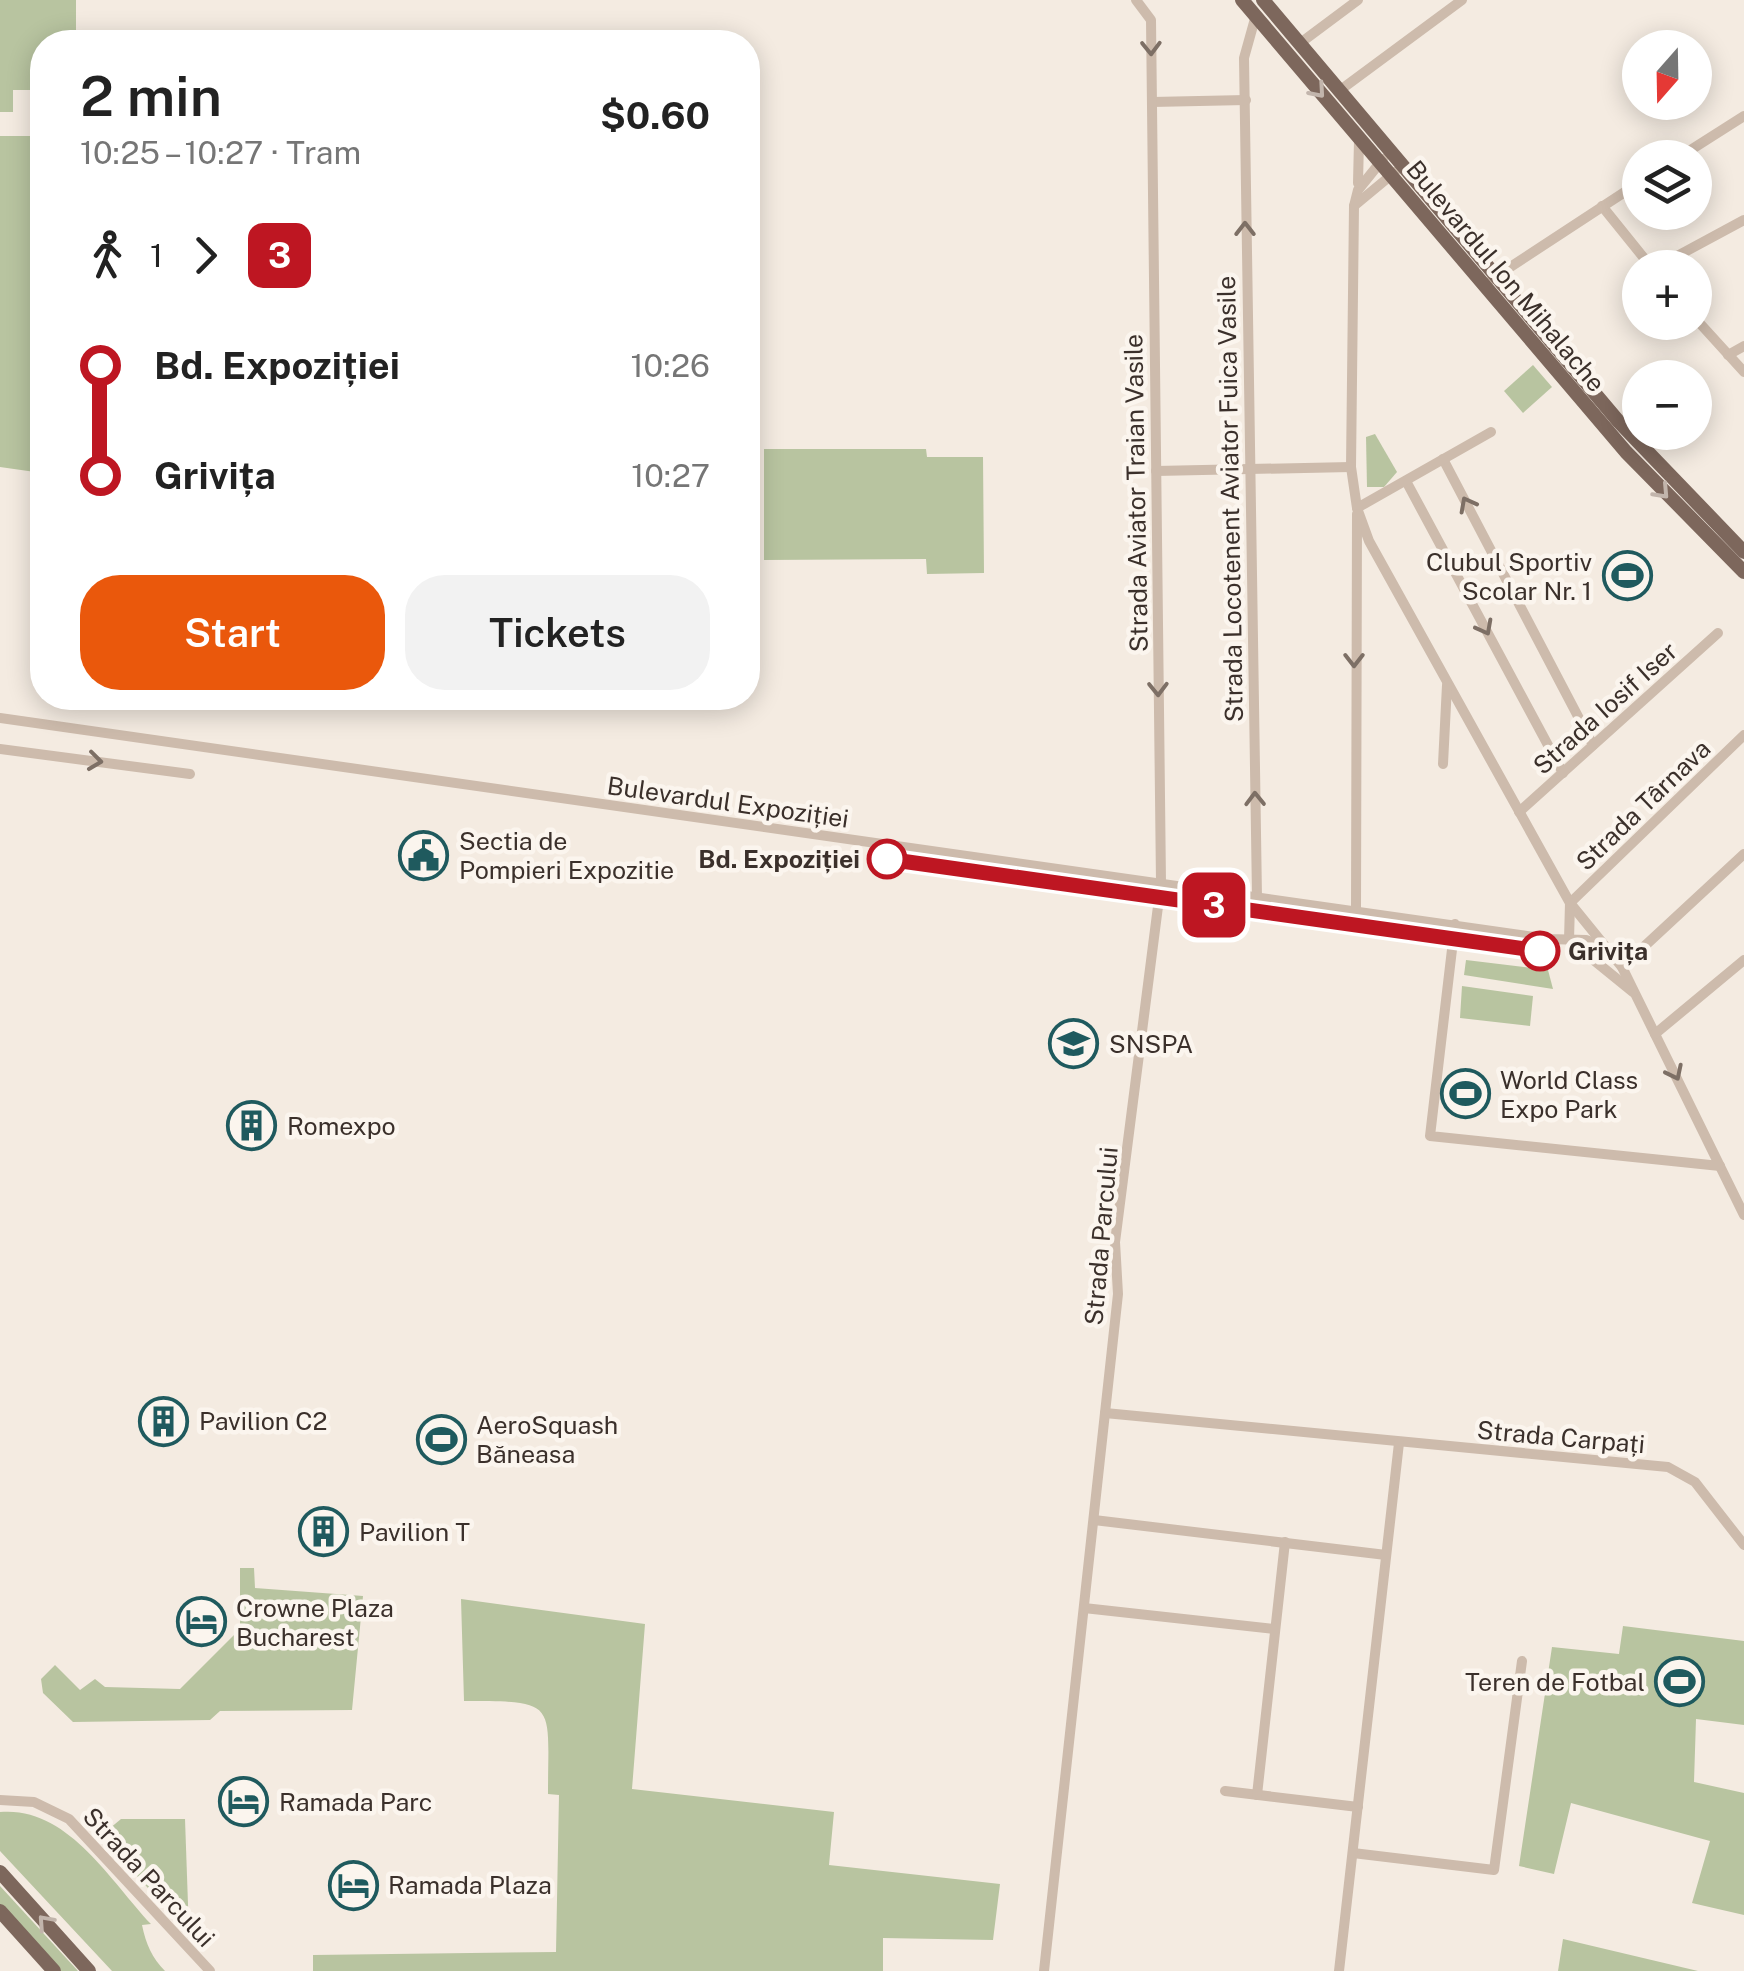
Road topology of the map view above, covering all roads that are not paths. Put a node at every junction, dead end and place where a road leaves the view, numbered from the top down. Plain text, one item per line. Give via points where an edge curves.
1 (1136, 0) edge
2 (1242, 0) edge
3 (1358, 0) edge
4 (1462, 0) edge
5 (1264, 5) edge
6 (1300, 44) junction
7 (1339, 91) junction
8 (1246, 100) junction
9 (1152, 102) junction
10 (1744, 116) edge
11 (1359, 139) junction
12 (1706, 140) edge
13 (1385, 156) junction
14 (1397, 170) junction
15 (1358, 190) junction
16 (1622, 193) edge
17 (1354, 206) junction
18 (1602, 206) junction
19 (1744, 220) edge
20 (1638, 250) edge
21 (1687, 250) edge
22 (1490, 281) junction
23 (1712, 337) edge
24 (1744, 346) edge
25 (1728, 355) junction
26 (1744, 372) edge
27 (1491, 432) dead end
28 (1443, 460) junction
29 (1351, 467) junction
30 (1247, 469) junction
31 (1156, 471) junction
32 (1406, 480) junction
33 (1357, 508) junction
34 (1744, 552) edge
35 (1744, 572) edge
36 (1718, 632) dead end
37 (1447, 684) junction
38 (0, 718) edge
39 (1744, 736) edge
40 (1593, 745) junction
41 (0, 749) edge
42 (1443, 764) dead end
43 (1563, 773) junction
44 (190, 774) dead end
45 (1519, 812) junction
46 (1744, 854) edge
47 (1161, 883) junction
48 (1257, 897) junction
49 (1570, 904) junction
50 (1356, 910) junction
51 (1584, 920) junction
52 (1455, 924) junction
53 (1569, 940) junction
54 (1604, 947) junction
55 (1744, 960) edge
56 (1622, 967) junction
57 (1636, 994) junction
58 (1656, 1034) junction
59 (1720, 1166) junction
60 (1744, 1186) edge
61 (1730, 1187) junction
62 (1744, 1215) edge
63 (1105, 1414) junction
64 (1398, 1443) junction
65 (1094, 1520) junction
66 (1285, 1542) junction
67 (1744, 1546) edge
68 (1386, 1555) junction
69 (1084, 1608) junction
70 (1275, 1629) junction
71 (1522, 1661) dead end
72 (1225, 1791) dead end
73 (1257, 1795) junction
74 (0, 1800) edge
75 (1358, 1807) junction
76 (1353, 1853) junction
77 (0, 1872) edge
78 (0, 1911) edge
79 (54, 1971) edge
80 (89, 1971) edge
81 (210, 1971) edge
82 (1044, 1971) edge
83 (1339, 1971) edge

1 -> 9 street, Strada Aviator Traian Vasile via 1151,18
2 - 5 main road, Bulevardul Ion Mihalache
3 - 6 street
4 - 7 street
5 - 6 main road, Bulevardul Ion Mihalache
5 - 8 street, Strada Locotenent Aviator Fuica Vasile via 1244,58
5 -> 11 main road, Bulevardul Ion Mihalache
6 - 7 main road, Bulevardul Ion Mihalache
7 - 13 main road, Bulevardul Ion Mihalache
8 - 9 street
30 -> 8 street, Strada Locotenent Aviator Fuica Vasile
9 - 31 street, Strada Aviator Traian Vasile
10 - 12 street
11 - 13 main road, Bulevardul Ion Mihalache
11 - 15 street
13 - 14 main road, Bulevardul Ion Mihalache
13 - 15 street
14 - 17 street
14 - 22 main road, Bulevardul Ion Mihalache
15 - 17 street
16 - 18 street
17 - 29 street
18 - 20 street
18 - 22 street
19 - 21 street
22 - 34 main road, Bulevardul Ion Mihalache
22 -> 35 main road, Bulevardul Ion Mihalache via 1645,474
23 - 25 street
24 - 25 street
25 - 26 street
27 - 28 street
28 - 32 street
40 -> 28 street
29 - 30 street
29 - 33 street
30 - 31 street
48 -> 30 street, Strada Locotenent Aviator Fuica Vasile
31 -> 47 street, Strada Aviator Traian Vasile
32 - 33 street
32 -> 43 street
33 - 37 street via 1378,561
33 -> 50 street
36 - 40 street, Strada Iosif Iser
37 - 42 street
37 - 45 street
38 - 47 street, Bulevardul Expoziției
39 - 49 street, Strada Târnava
40 - 43 street, Strada Iosif Iser
41 -> 44 street
43 - 45 street, Strada Iosif Iser
45 - 49 street
46 - 56 street
47 - 48 street, Bulevardul Expoziției
47 - 63 street, Strada Parcului via 1115,1242 1118,1286
48 - 50 street, Bulevardul Expoziției
49 - 51 street
49 - 53 street
50 - 52 street, Bulevardul Expoziției
51 - 53 street via 1582,932
51 - 54 street
52 - 53 street, Bulevardul Expoziției
52 - 59 street via 1430,1136
53 - 54 street, Bulevardul Expoziției
53 - 57 street
54 - 56 street
55 - 58 street
56 - 57 street
57 - 58 street
58 -> 59 street
59 - 61 street
60 - 61 street
61 - 62 street
63 - 64 street
63 - 65 street, Strada Parcului
64 - 67 street, Strada Carpați via 1668,1467 1694,1482
64 - 68 street
65 - 66 street
65 - 69 street, Strada Parcului
66 - 68 street
66 - 70 street
68 - 75 street
69 - 70 street
69 - 82 street, Strada Parcului
70 - 73 street
71 - 76 street via 1494,1870
72 - 73 street
73 - 75 street
74 - 81 street, Strada Parcului via 34,1802 68,1819
75 - 76 street
76 - 83 street
80 -> 77 main road
78 - 79 main road

